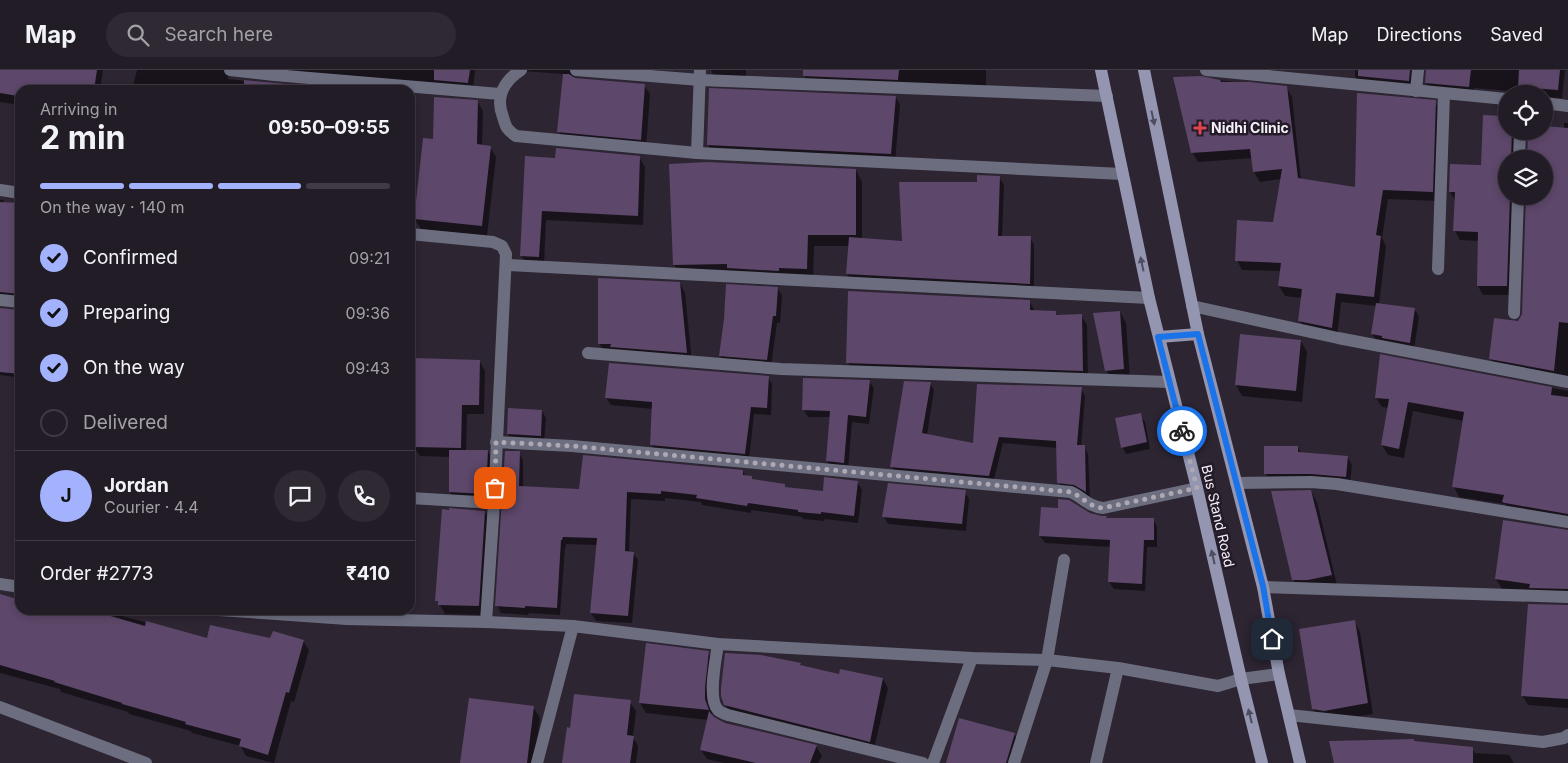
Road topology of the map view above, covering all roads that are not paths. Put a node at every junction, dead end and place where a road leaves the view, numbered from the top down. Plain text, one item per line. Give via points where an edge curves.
1 (230, 70) edge
2 (521, 70) edge
3 (576, 70) edge
4 (1101, 70) edge
5 (1144, 70) edge
6 (1206, 70) edge
7 (1418, 70) edge
8 (274, 73) edge
9 (1282, 73) edge
10 (700, 75) edge
11 (403, 85) edge
12 (415, 86) edge
13 (1416, 91) junction
14 (500, 94) junction
15 (1444, 94) junction
16 (1107, 96) junction
17 (1498, 98) edge
18 (1553, 104) edge
19 (1568, 106) edge
20 (697, 153) junction
21 (1122, 174) junction
22 (0, 190) edge
23 (15, 192) edge
24 (1518, 205) edge
25 (415, 234) edge
26 (506, 265) junction
27 (1438, 269) dead end
28 (1149, 298) junction
29 (0, 300) edge
30 (15, 302) edge
31 (1192, 306) junction
32 (1514, 313) dead end
33 (1198, 334) junction
34 (1158, 337) junction
35 (588, 353) dead end
36 (1170, 382) junction
37 (1568, 382) edge
38 (496, 442) junction
39 (1236, 483) junction
40 (1197, 488) junction
41 (415, 498) edge
42 (494, 503) junction
43 (1568, 522) edge
44 (1064, 560) dead end
45 (0, 584) edge
46 (15, 586) edge
47 (1263, 586) junction
48 (1568, 597) edge
49 (364, 615) edge
50 (486, 622) junction
51 (573, 626) junction
52 (718, 644) junction
53 (972, 658) junction
54 (1047, 660) junction
55 (1118, 668) junction
56 (1278, 674) junction
57 (1241, 678) junction
58 (0, 707) edge
59 (1289, 715) junction
60 (1568, 735) edge
61 (146, 763) edge
62 (536, 763) edge
63 (923, 763) edge
64 (933, 763) edge
65 (1014, 763) edge
66 (1096, 763) edge
67 (1262, 763) edge
68 (1300, 763) edge

1 - 8 street
2 - 14 street
3 - 10 street
4 - 16 street, Bus Stand Road
5 -> 31 street, Bus Stand Road
6 - 9 street
7 - 13 street
8 - 11 street
9 - 13 street
10 - 16 street
10 - 20 street
12 - 14 street
13 - 15 street
14 - 20 street via 499,107 507,129 516,136
15 - 17 street
15 - 27 street
16 - 21 street, Bus Stand Road
18 - 19 street
20 - 21 street
28 -> 21 street, Bus Stand Road
22 - 23 street
24 - 32 street
25 - 26 street via 493,242 502,246
26 - 28 street
26 - 38 street
28 - 34 street, Bus Stand Road
29 - 30 street
31 - 33 street, Bus Stand Road
31 - 37 street
33 - 34 street
33 - 39 street, Bus Stand Road
34 - 36 street, Bus Stand Road
35 - 36 street via 781,369
36 - 40 street, Bus Stand Road
38 - 40 street via 572,446 1071,492 1090,505 1103,508
38 - 42 street
39 - 43 street via 1337,484
39 - 47 street, Bus Stand Road
57 -> 40 street, Bus Stand Road
41 - 42 street
42 - 50 street
44 - 54 street
45 - 46 street
47 - 48 street
47 - 56 street, Bus Stand Road
49 - 50 street
50 - 51 street
51 - 52 street
51 - 62 street
52 - 53 street
52 - 63 street via 713,690 713,702 718,711
53 - 54 street
53 - 64 street
54 - 55 street
54 - 65 street
55 - 57 street via 1218,686
55 - 66 street
56 - 57 street
56 - 59 street, Bus Stand Road
67 -> 57 street, Bus Stand Road
58 - 61 street
59 - 60 street via 1543,742
59 - 68 street, Bus Stand Road

